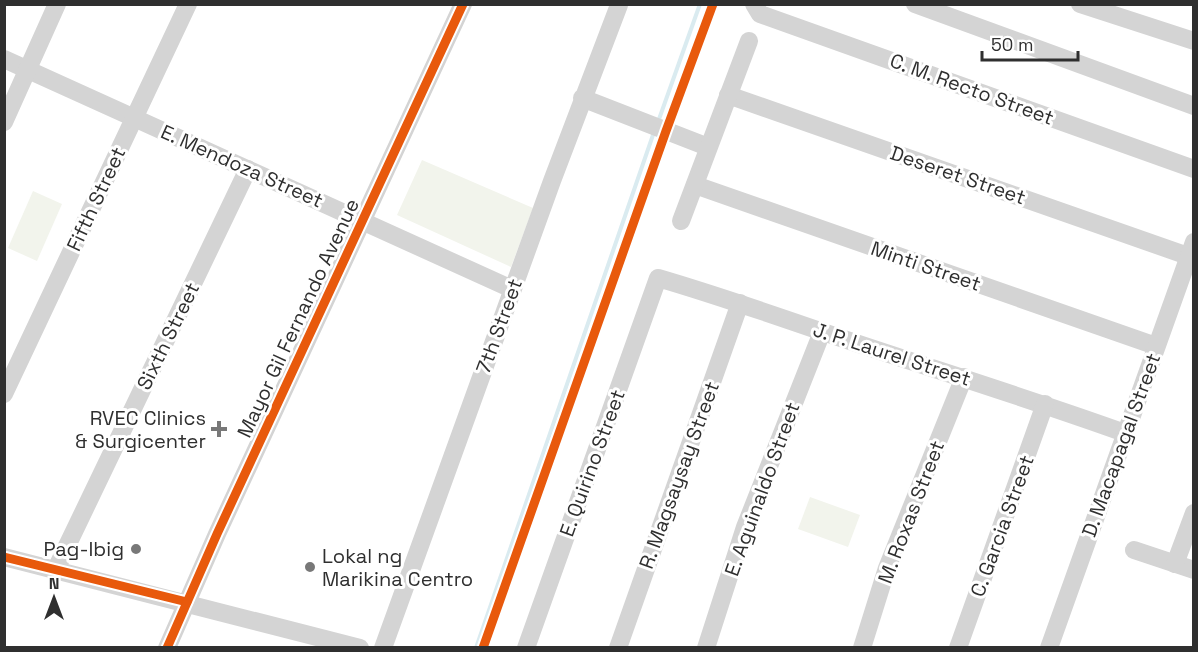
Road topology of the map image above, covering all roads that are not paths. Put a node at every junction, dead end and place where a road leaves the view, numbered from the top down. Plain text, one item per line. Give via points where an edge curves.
1 (57, 4) edge
2 (188, 4) edge
3 (463, 4) edge
4 (754, 4) edge
5 (915, 4) edge
6 (1080, 4) edge
7 (619, 5) edge
8 (749, 41) dead end
9 (1194, 41) edge
10 (4, 59) edge
11 (28, 70) junction
12 (728, 95) junction
13 (582, 98) junction
14 (1194, 106) edge
15 (135, 117) junction
16 (4, 122) edge
17 (708, 147) junction
18 (248, 169) junction
19 (1194, 169) edge
20 (695, 185) junction
21 (363, 221) junction
22 (681, 222) dead end
23 (1191, 249) edge
24 (658, 278) joint
25 (512, 289) junction
26 (740, 303) junction
27 (822, 332) junction
28 (1156, 346) junction
29 (964, 377) junction
30 (4, 394) edge
31 (1045, 404) junction
32 (1125, 433) junction
33 (1194, 513) edge
34 (1134, 550) dead end
35 (4, 557) edge
36 (1175, 564) junction
37 (56, 569) junction
38 (1194, 570) edge
39 (187, 602) junction
40 (167, 648) edge
41 (360, 648) edge
42 (383, 648) edge
43 (526, 648) edge
44 (618, 648) edge
45 (706, 648) edge
46 (862, 648) edge
47 (958, 648) edge
48 (1049, 648) edge

1 - 11 street
2 - 15 street, Fifth Street
3 - 21 street, Mayor Gil Fernando Avenue
4 - 19 street, C. M. Recto Street via 760,14
5 - 14 street
6 - 9 street
7 - 13 street, 7th Street
8 - 12 street
10 - 11 street, E. Mendoza Street
11 - 15 street, E. Mendoza Street
11 - 16 street
12 - 17 street
12 - 23 street, Deseret Street
13 - 17 street
13 - 25 street, 7th Street
15 - 18 street, E. Mendoza Street
15 - 30 street, Fifth Street
17 - 20 street
18 - 21 street, E. Mendoza Street
18 - 37 street, Sixth Street
20 - 22 street
20 - 28 street, Minti Street
21 - 25 street, E. Mendoza Street
21 - 39 street, Mayor Gil Fernando Avenue
23 - 28 street, D. Macapagal Street
24 - 26 street, J. P. Laurel Street
24 - 43 street, E. Quirino Street
25 - 42 street, 7th Street
26 - 27 street, J. P. Laurel Street
26 - 44 street, R. Magsaysay Street
27 - 29 street, J. P. Laurel Street
27 - 45 street, E. Aguinaldo Street via 745,527
28 - 32 street, D. Macapagal Street
29 - 31 street, J. P. Laurel Street
29 - 46 street, M. Roxas Street via 887,568
31 - 32 street, J. P. Laurel Street
31 - 47 street, C. Garcia Street
32 - 48 street, D. Macapagal Street
33 - 36 street
34 - 36 street
35 - 37 street
36 - 38 street
37 - 39 street
39 - 40 street, Mayor Gil Fernando Avenue
39 - 41 street

